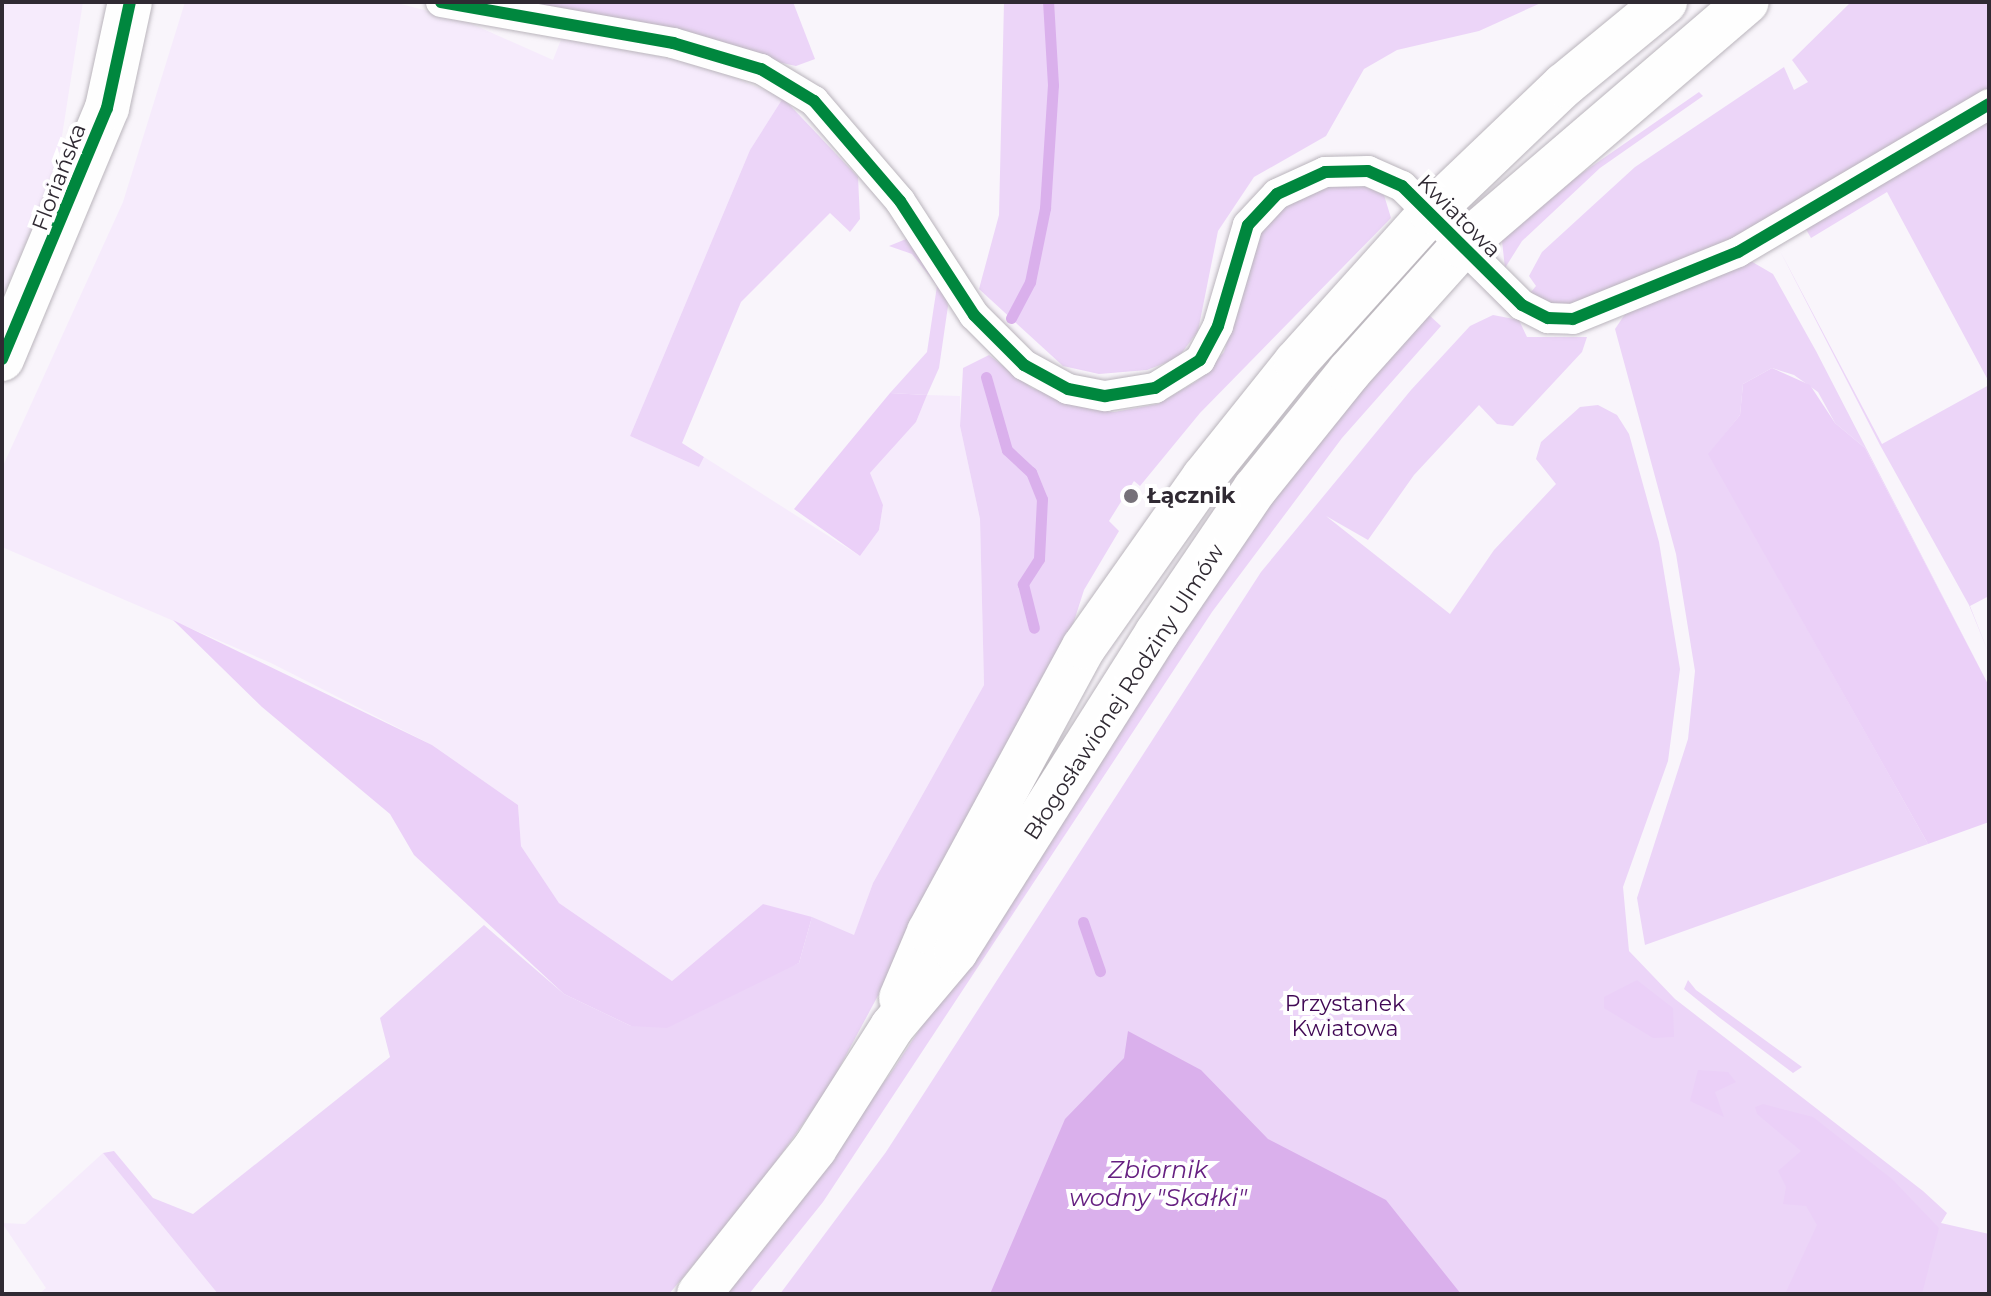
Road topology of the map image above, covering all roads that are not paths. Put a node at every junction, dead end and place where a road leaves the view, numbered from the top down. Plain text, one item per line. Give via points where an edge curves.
1 (130, 2) edge
2 (441, 2) edge
3 (1665, 2) edge
4 (1747, 2) edge
5 (1989, 104) edge
6 (1431, 212) junction
7 (1462, 246) junction
8 (2, 359) edge
9 (892, 1027) junction
10 (699, 1294) edge

1 - 8 main road, Floriańska via 107,108
2 - 6 street, Kwiatowa via 673,43 761,69 814,101 900,201 974,315 1024,365 1089,394 1147,391 1200,360 1218,326 1239,242 1261,207 1291,185 1325,172 1368,171 1402,186
3 - 6 main road, Błogosławionej Rodziny Ulmów via 1564,85
4 - 7 main road, Błogosławionej Rodziny Ulmów
5 - 7 street, Kwiatowa via 1738,252 1583,317 1556,319 1530,311
6 - 7 street, Kwiatowa
6 - 9 main road, Błogosławionej Rodziny Ulmów via 1296,362 1121,590 929,932
7 - 9 main road, Błogosławionej Rodziny Ulmów via 1394,317 1255,489 956,951
9 - 10 main road, Błogosławionej Rodziny Ulmów via 815,1148

